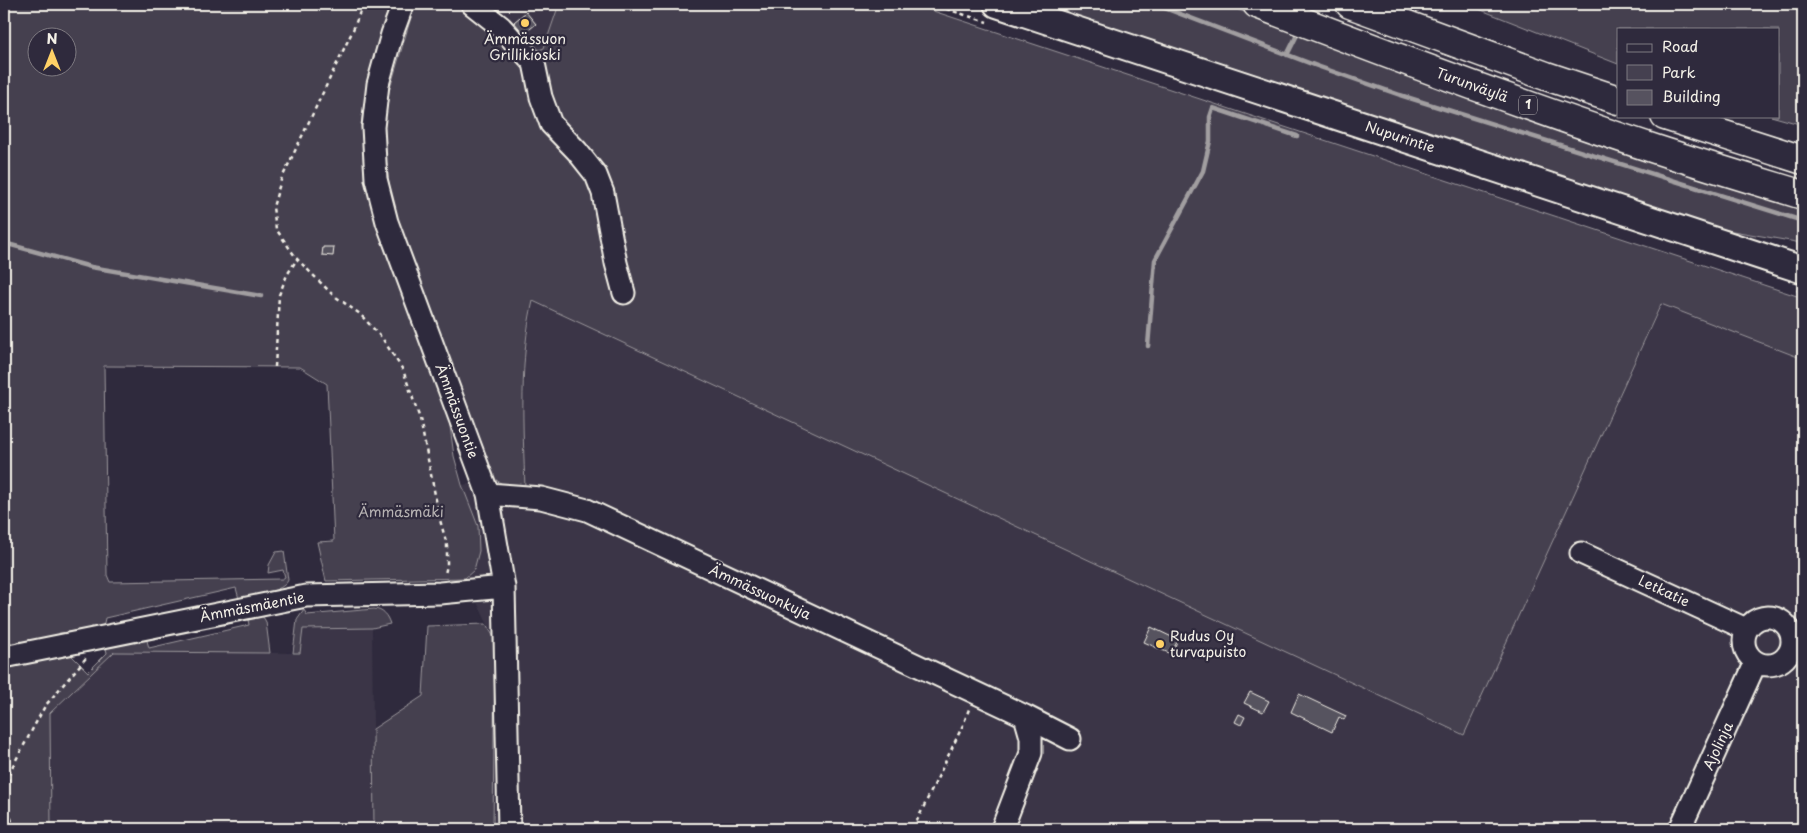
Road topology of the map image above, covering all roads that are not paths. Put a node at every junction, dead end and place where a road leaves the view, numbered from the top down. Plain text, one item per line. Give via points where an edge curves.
1 (403, 4) edge
2 (472, 4) edge
3 (997, 4) edge
4 (1257, 4) edge
5 (1350, 4) edge
6 (1617, 100) edge
7 (1671, 118) edge
8 (1803, 160) edge
9 (1798, 194) edge
10 (1803, 270) edge
11 (624, 292) dead end
12 (488, 494) junction
13 (1581, 553) dead end
14 (504, 587) junction
15 (1746, 629) junction
16 (1796, 655) edge
17 (4, 657) edge
18 (1756, 662) junction
19 (1025, 716) junction
20 (1070, 740) dead end
21 (509, 829) edge
22 (1002, 829) edge
23 (1680, 829) edge

1 - 12 street, Ämmässuontie via 378,84 373,127 376,179 388,222
2 - 11 street via 501,27 534,63 540,97 551,124 596,176 603,193
3 - 10 main road, Nupurintie
4 - 9 highway, Turunväylä / 1 via 1536,108
5 - 6 highway
7 - 8 highway
8 - 9 street
12 - 14 street, Ämmässuontie
12 - 19 street, Ämmässuonkuja via 541,498 587,510
13 - 15 street, Letkatie
14 - 17 street, Ämmäsmäentie via 440,593 306,596
14 - 21 street, Ämmässuontie
15 - 16 street via 1765,617 1781,620 1790,632
15 - 18 street via 1746,652
16 - 18 street via 1774,664
18 - 23 street, Ajolinja
19 - 20 street, Ämmässuonkuja
19 - 22 street via 1031,737 1030,753

